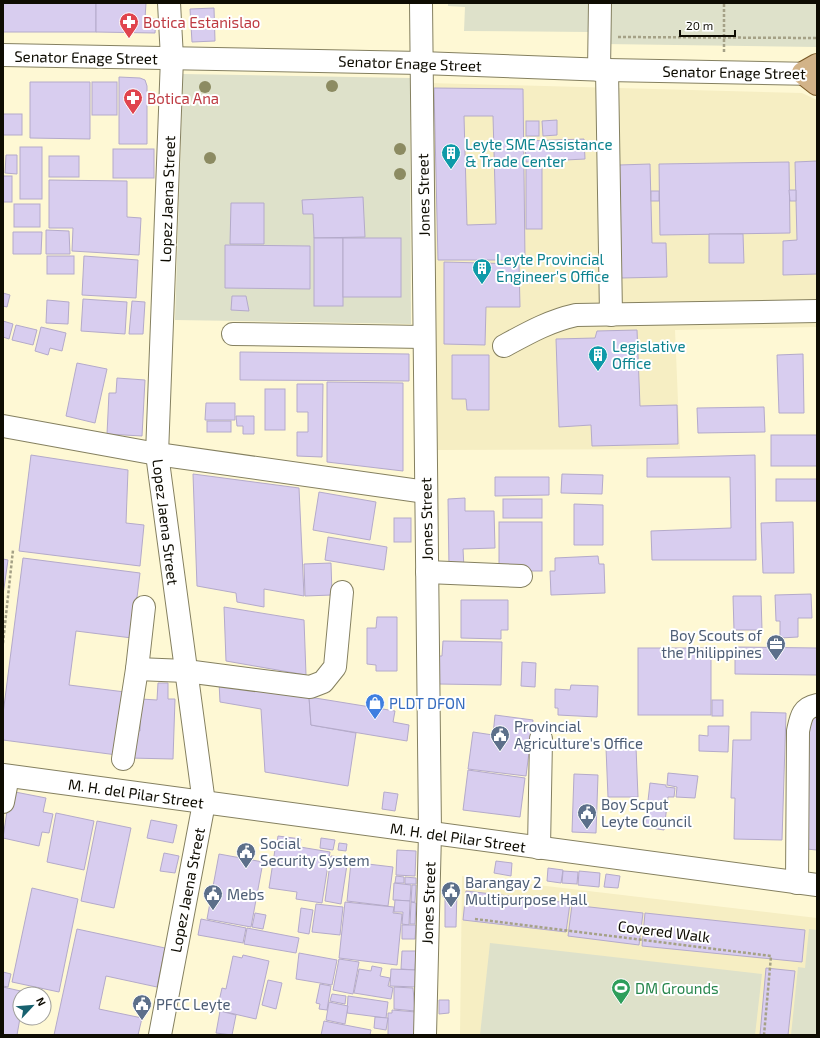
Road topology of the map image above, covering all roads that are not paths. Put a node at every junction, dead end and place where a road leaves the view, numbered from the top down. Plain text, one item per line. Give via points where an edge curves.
1 (169, 3) edge
2 (421, 3) edge
3 (600, 3) edge
4 (3, 55) edge
5 (172, 58) junction
6 (421, 63) junction
7 (603, 70) junction
8 (813, 74) edge
9 (817, 311) edge
10 (611, 315) junction
11 (233, 334) dead end
12 (424, 337) junction
13 (504, 346) dead end
14 (3, 426) edge
15 (157, 454) junction
16 (426, 492) junction
17 (427, 572) junction
18 (521, 576) dead end
19 (342, 592) dead end
20 (144, 607) dead end
21 (137, 669) junction
22 (186, 671) junction
23 (817, 705) edge
24 (541, 739) dead end
25 (123, 759) dead end
26 (6, 776) edge
27 (3, 802) edge
28 (204, 802) junction
29 (430, 833) junction
30 (539, 848) junction
31 (807, 884) edge
32 (160, 1035) edge
33 (424, 1035) edge

1 - 5 street, Lopez Jaena Street
2 - 6 street, Jones Street
3 - 7 street
4 - 5 street, Senator Enage Street
5 - 6 street, Senator Enage Street
5 - 15 street, Lopez Jaena Street
6 - 7 street, Senator Enage Street
6 - 12 street, Jones Street
7 - 8 street, Senator Enage Street
7 - 10 street
9 - 10 street
10 - 13 street via 576,315 556,320
11 - 12 street
12 - 16 street, Jones Street
14 - 15 street
15 - 16 street
15 - 22 street, Lopez Jaena Street
16 - 17 street, Jones Street
17 - 18 street
17 - 29 street, Jones Street
19 - 22 street via 334,668 323,682 310,687
20 - 21 street
21 - 22 street
21 - 25 street
22 - 28 street, Lopez Jaena Street
23 - 31 street via 807,708 802,714 798,731
24 - 30 street
26 - 27 street
26 - 28 street, M. H. del Pilar Street
28 - 29 street, M. H. del Pilar Street
28 - 32 street, Lopez Jaena Street
29 - 30 street, M. H. del Pilar Street
29 - 33 street, Jones Street
30 - 31 street, M. H. del Pilar Street

